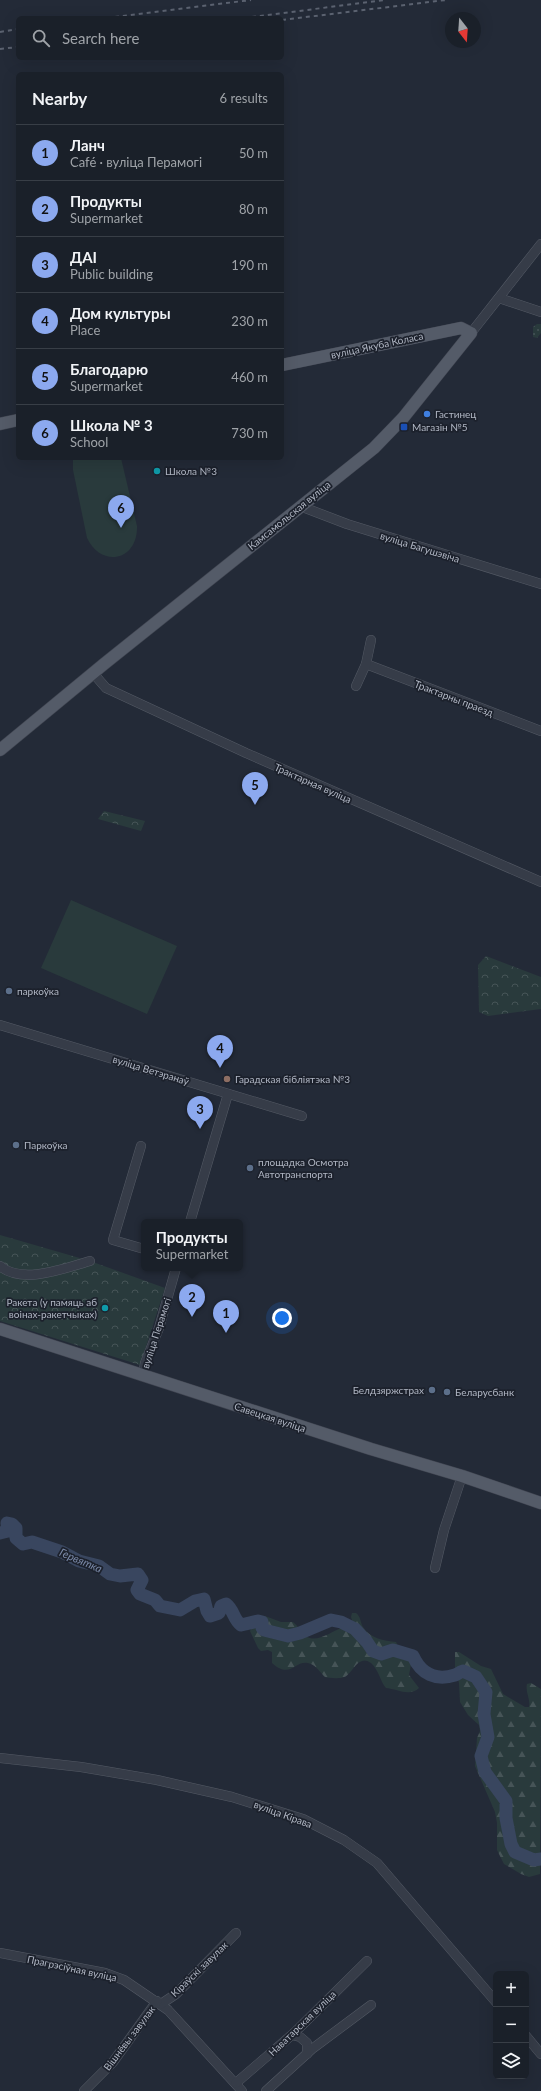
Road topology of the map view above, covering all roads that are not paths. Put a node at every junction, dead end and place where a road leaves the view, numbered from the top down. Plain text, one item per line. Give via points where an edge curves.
1 (541, 244) edge
2 (499, 298) junction
3 (541, 312) edge
4 (471, 333) junction
5 (284, 364) edge
6 (16, 420) edge
7 (0, 424) edge
8 (300, 506) junction
9 (541, 584) edge
10 (371, 640) dead end
11 (366, 664) junction
12 (93, 673) junction
13 (356, 686) dead end
14 (541, 731) edge
15 (0, 750) edge
16 (540, 879) edge
17 (0, 1025) edge
18 (228, 1094) junction
19 (302, 1116) dead end
20 (141, 1146) dead end
21 (191, 1219) edge
22 (141, 1248) edge
23 (90, 1261) dead end
24 (0, 1266) edge
25 (175, 1271) edge
26 (0, 1329) edge
27 (143, 1376) junction
28 (462, 1476) junction
29 (541, 1503) edge
30 (435, 1568) dead end
31 (0, 1758) edge
32 (236, 1933) dead end
33 (0, 1953) edge
34 (367, 1961) dead end
35 (493, 1998) edge
36 (159, 2003) junction
37 (371, 2005) dead end
38 (292, 2035) junction
39 (529, 2040) edge
40 (307, 2054) junction
41 (541, 2054) edge
42 (236, 2083) junction
43 (84, 2091) edge
44 (242, 2091) edge
45 (266, 2091) edge

1 - 2 street, Камсамольская вуліца
2 - 3 street
2 - 4 street, Камсамольская вуліца
4 - 5 main road, вуліца Якуба Коласа via 461,328
4 - 8 main road, Камсамольская вуліца via 389,434
6 - 7 main road
8 - 9 street, вуліца Багушэвіча via 347,524
8 - 12 main road, Камсамольская вуліца
10 - 11 street
11 - 13 street
11 - 14 street, Трактарны праезд
12 - 15 main road, Камсамольская вуліца
12 - 16 street, Трактарная вуліца via 106,688 246,753
17 - 18 street, вуліца Ветэранаў
18 - 19 street, вуліца Ветэранаў
18 - 21 street
20 - 22 street via 113,1240
23 - 24 street via 55,1271 21,1275 4,1270
25 - 27 street, вуліца Перамогі
26 - 27 main road, Савецкая вуліца
27 - 28 main road, Савецкая вуліца
28 - 29 main road, Савецкая вуліца
28 - 30 street via 444,1530
31 - 35 street, вуліца Кірава via 81,1767 157,1780 232,1797 303,1819 344,1840 377,1863
32 - 36 street, Кіраўскі завулак via 176,1994
33 - 36 street, Прагрэсіўная вуліца via 105,1973 124,1980
34 - 38 street, Наватарская вуліца
36 - 42 street, Прагрэсіўная вуліца via 178,2019
36 - 43 street, Вішнёвы завулак via 114,2062
37 - 40 street
38 - 40 street via 304,2040 308,2046
38 - 42 street, Наватарская вуліца
39 - 41 street
40 - 45 street
42 - 44 street, Прагрэсіўная вуліца

